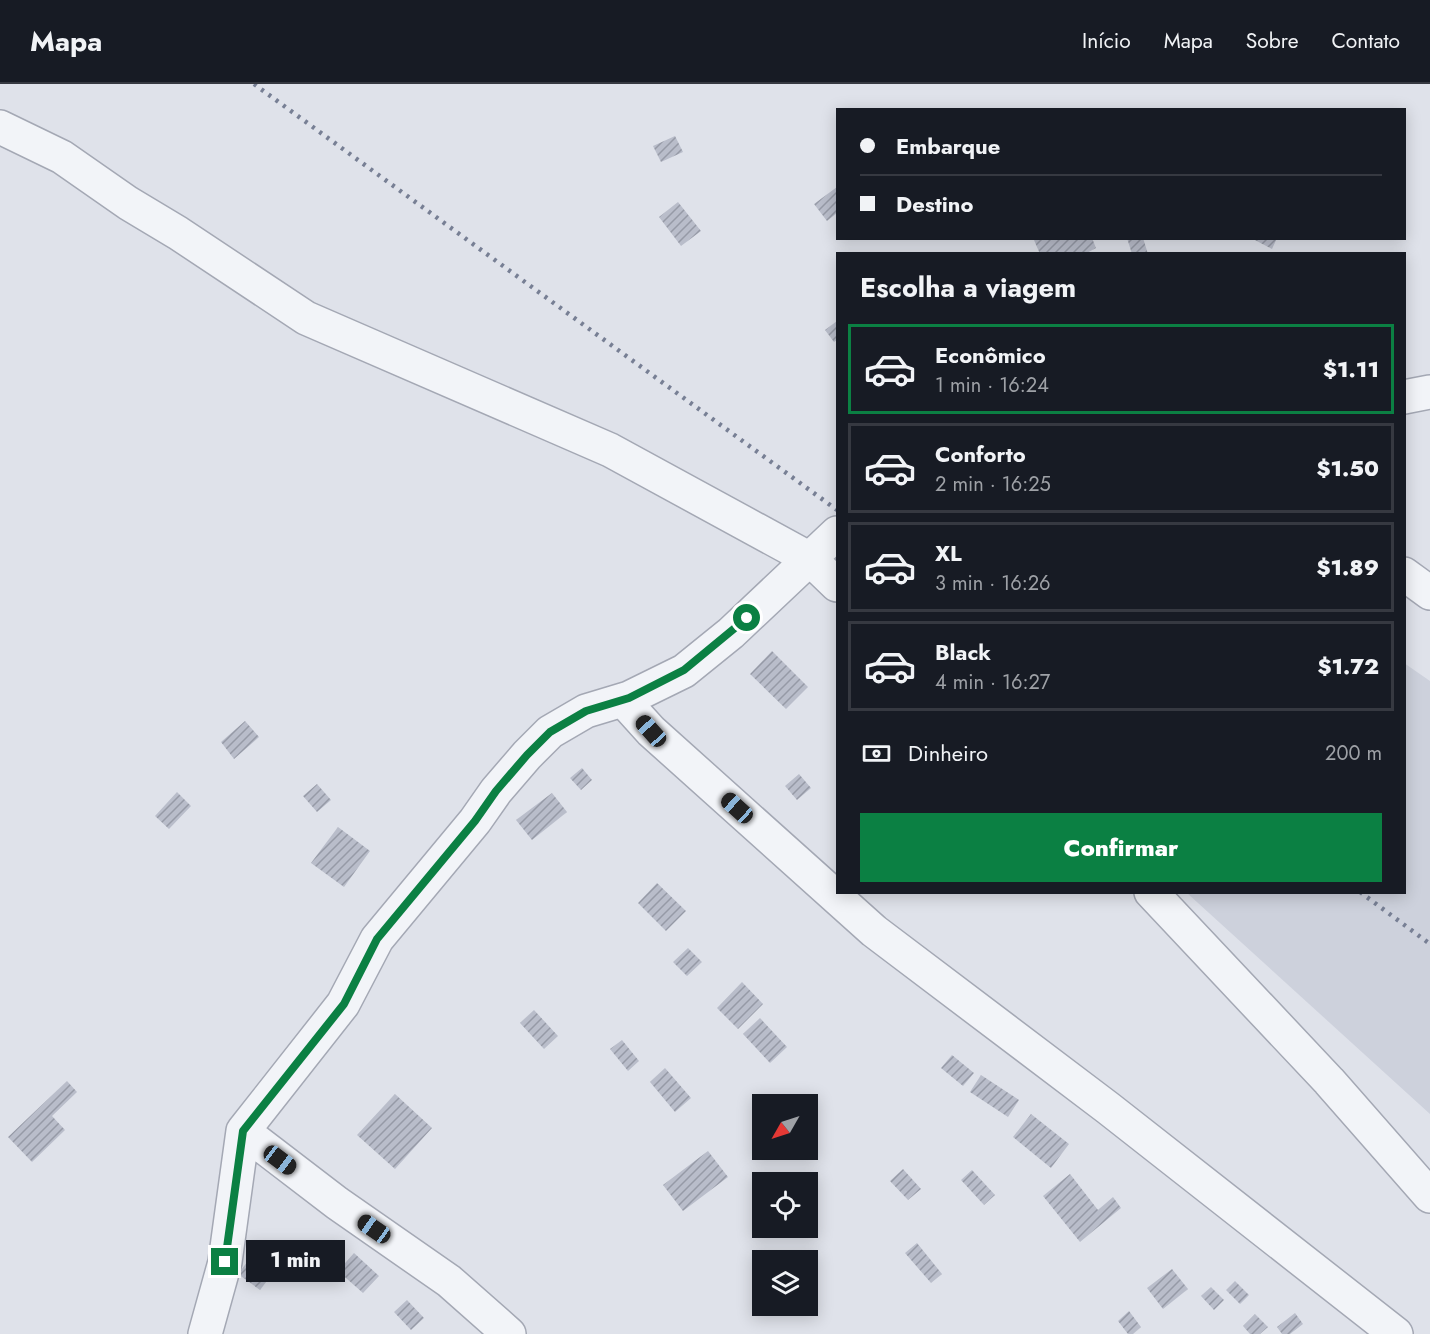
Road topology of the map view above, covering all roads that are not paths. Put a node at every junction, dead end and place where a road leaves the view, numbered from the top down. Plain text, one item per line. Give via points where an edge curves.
1 (0, 128) edge
2 (0, 154) edge
3 (62, 157) junction
4 (1430, 392) edge
5 (1406, 397) edge
6 (836, 534) edge
7 (810, 559) junction
8 (1406, 575) edge
9 (836, 584) edge
10 (1430, 593) edge
11 (624, 700) junction
12 (1153, 894) edge
13 (243, 1131) junction
14 (1430, 1196) edge
15 (205, 1334) edge
16 (509, 1334) edge
17 (1396, 1334) edge

1 - 3 street
2 - 3 street
3 - 7 street via 306,318 610,450
4 - 5 street
6 - 7 street
7 - 9 street
7 - 11 street via 731,633 684,670
8 - 10 street
11 - 13 street via 586,711 550,732 527,755 377,939 344,1004
11 - 17 street via 651,731 874,931
12 - 14 street via 1329,1081
13 - 15 street via 225,1262
13 - 16 street via 449,1281

